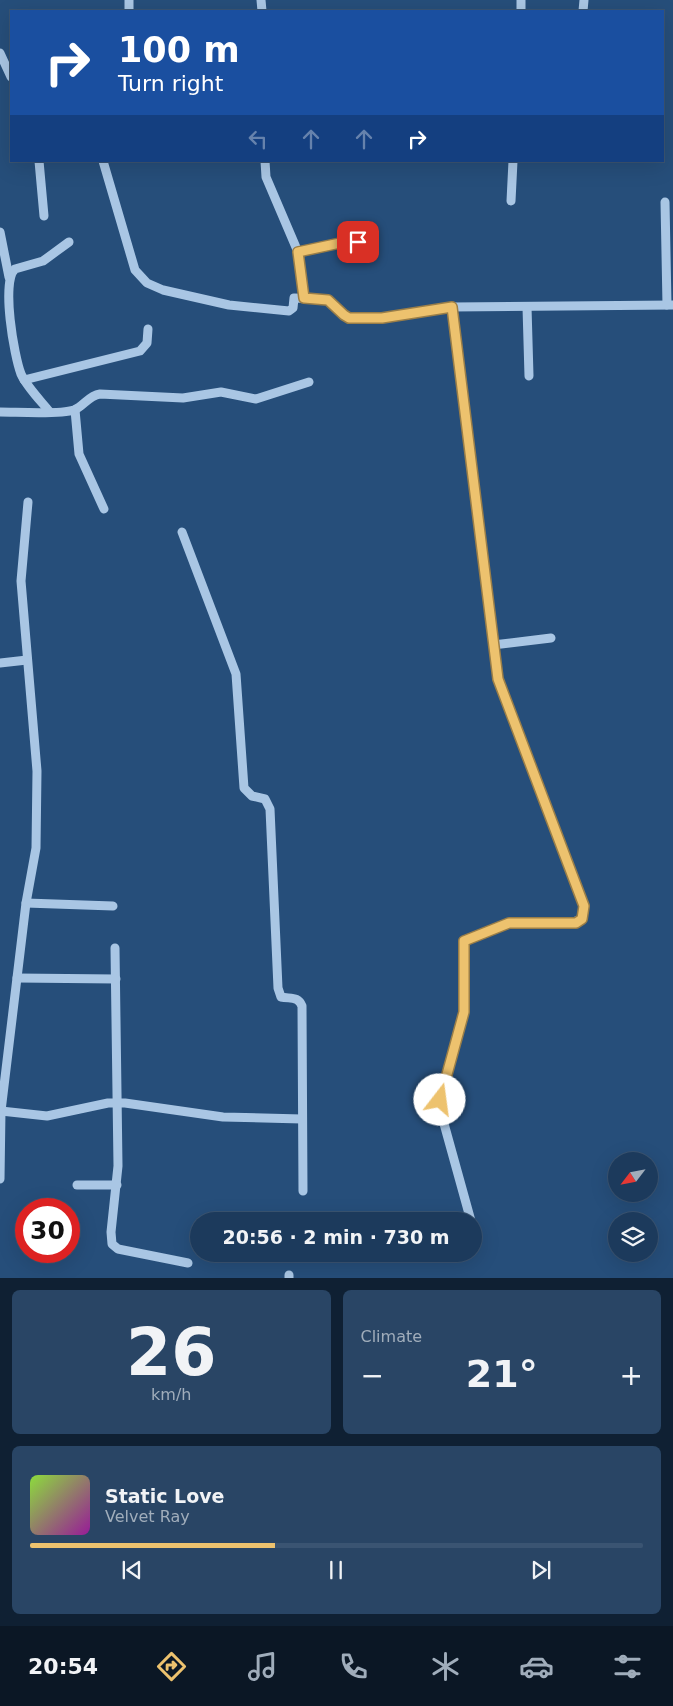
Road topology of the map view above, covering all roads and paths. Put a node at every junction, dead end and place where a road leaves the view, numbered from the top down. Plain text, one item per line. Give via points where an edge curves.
1 (0, 53) edge
2 (10, 75) edge
3 (39, 162) edge
4 (103, 162) edge
5 (265, 162) edge
6 (513, 162) edge
7 (511, 201) dead end
8 (665, 202) dead end
9 (44, 216) dead end
10 (0, 232) edge
11 (69, 242) dead end
12 (369, 242) dead end
13 (298, 252) junction
14 (9, 277) junction
15 (304, 298) junction
16 (670, 305) edge
17 (452, 307) junction
18 (527, 307) junction
19 (148, 329) dead end
20 (529, 376) dead end
21 (24, 380) junction
22 (310, 382) dead end
23 (75, 410) junction
24 (49, 411) junction
25 (0, 412) edge
26 (28, 502) dead end
27 (104, 509) dead end
28 (182, 532) dead end
29 (551, 638) dead end
30 (494, 645) junction
31 (28, 660) junction
32 (0, 663) edge
33 (26, 902) junction
34 (113, 906) dead end
35 (115, 948) dead end
36 (17, 978) junction
37 (116, 979) junction
38 (117, 1103) junction
39 (0, 1116) edge
40 (302, 1119) junction
41 (0, 1179) edge
42 (77, 1185) dead end
43 (117, 1185) junction
44 (303, 1191) dead end
45 (469, 1212) edge
46 (188, 1263) dead end

1 - 2 street
3 - 9 street
4 - 15 street via 132,262 147,283 163,290 229,305 289,311 293,308 294,298
5 - 13 street via 266,177
6 - 7 street
8 - 16 street
10 - 14 street
11 - 14 street via 43,261 15,269
12 - 13 street via 340,243
13 - 15 street
14 - 21 street via 10,324
15 - 17 street via 328,300 349,318 382,318
16 - 18 street
17 - 18 street
17 - 30 street
18 - 20 street
19 - 21 street via 147,343 140,351
21 - 24 street
22 - 23 street via 256,399 221,392 183,398 100,394
23 - 24 street
23 - 27 street via 79,454
24 - 25 street
26 - 31 street via 21,581
28 - 40 street via 236,674 244,788 252,796 265,799 270,809 278,988 281,997 296,998 302,1006
29 - 30 street
30 - 45 street via 498,679 584,906 584,914 582,919 567,924 509,923 464,941 464,1012 440,1100
31 - 32 street
31 - 33 street via 37,771 35,857
33 - 34 street
33 - 36 street
35 - 37 street
36 - 37 street
36 - 39 street
37 - 38 street
38 - 39 street via 108,1102 47,1116
38 - 40 street via 223,1117
38 - 43 street
39 - 41 street
40 - 44 street
42 - 43 street
43 - 46 street via 112,1244 118,1249

